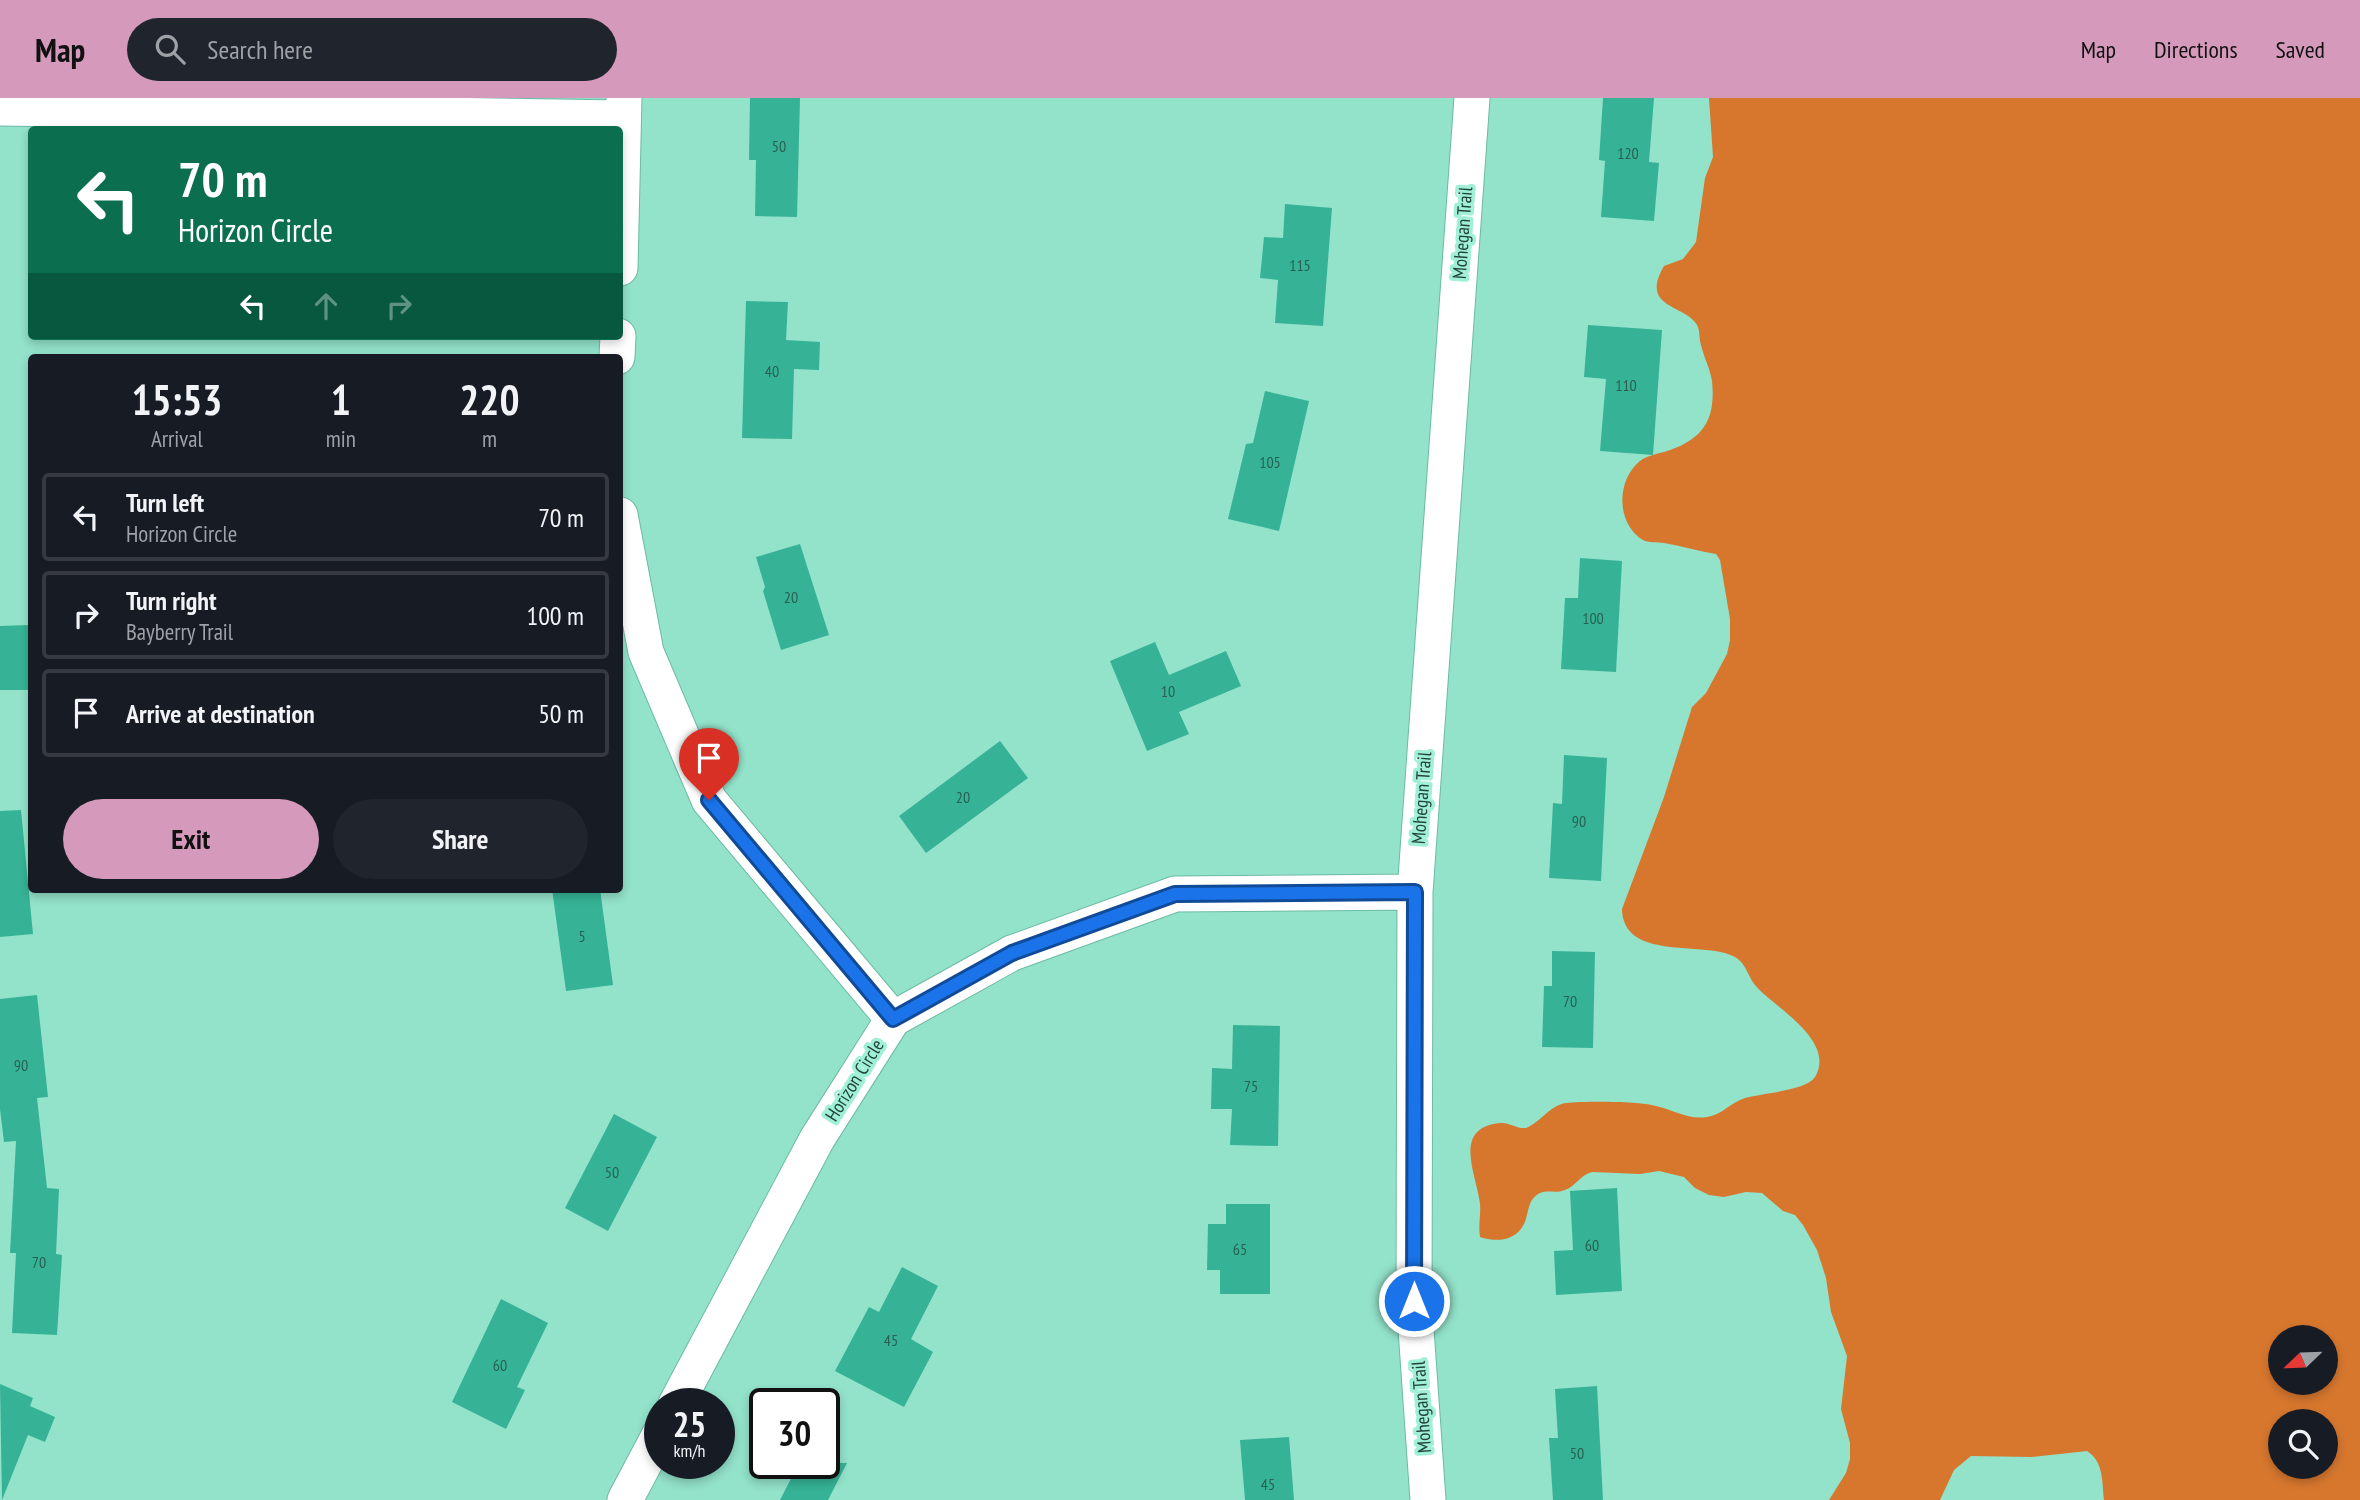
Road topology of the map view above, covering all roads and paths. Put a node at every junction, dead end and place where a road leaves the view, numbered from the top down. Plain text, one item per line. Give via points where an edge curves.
1 (1472, 98) edge
2 (0, 108) edge
3 (624, 108) edge
4 (623, 148) edge
5 (623, 531) edge
6 (1415, 892) junction
7 (893, 1019) junction
8 (685, 1388) edge
9 (644, 1464) edge
10 (625, 1500) edge
11 (1427, 1500) edge

1 - 6 street, Mohegan Trail
2 - 3 street
3 - 4 street
5 - 7 street via 646,652 709,800
6 - 7 street, Horizon Circle via 1175,894 1012,953
6 - 11 street, Mohegan Trail via 1414,1301
7 - 8 street, Horizon Circle via 817,1139
9 - 10 street

